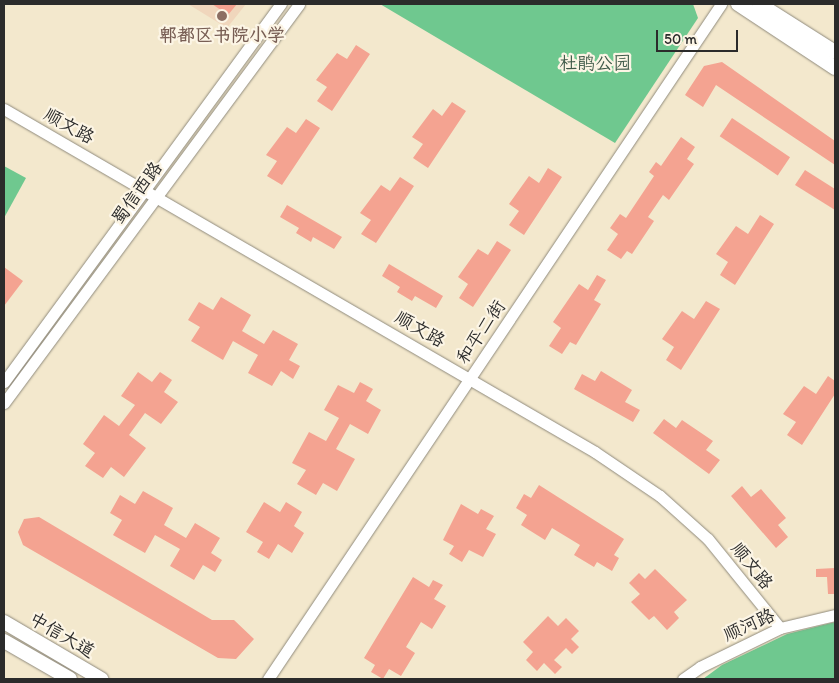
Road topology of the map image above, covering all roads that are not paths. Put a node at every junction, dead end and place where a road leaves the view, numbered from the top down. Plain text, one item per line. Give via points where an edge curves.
1 (281, 4) edge
2 (299, 4) edge
3 (721, 4) edge
4 (738, 4) edge
5 (758, 4) edge
6 (835, 52) edge
7 (835, 68) edge
8 (4, 109) edge
9 (145, 188) junction
10 (156, 196) junction
11 (470, 379) junction
12 (4, 382) edge
13 (4, 403) edge
14 (835, 615) edge
15 (4, 622) edge
16 (780, 628) junction
17 (4, 641) edge
18 (70, 679) edge
19 (101, 679) edge
20 (268, 679) edge
21 (683, 679) edge

1 - 9 street, 蜀信西路
2 - 10 street, 蜀信西路
3 - 11 street, 和平二街
4 - 7 main road
5 - 6 main road
8 - 9 street, 顺文路
9 - 10 street, 顺文路
9 - 12 street, 蜀信西路
10 - 11 street, 顺文路
10 - 13 street, 蜀信西路
11 - 16 street, 顺文路 via 595,452 660,496 708,539
11 - 20 street, 和平二街
14 - 16 street, 顺河路
15 - 19 main road, 中信大道
16 - 21 street, 顺河路 via 700,667
17 - 18 main road, 中信大道

